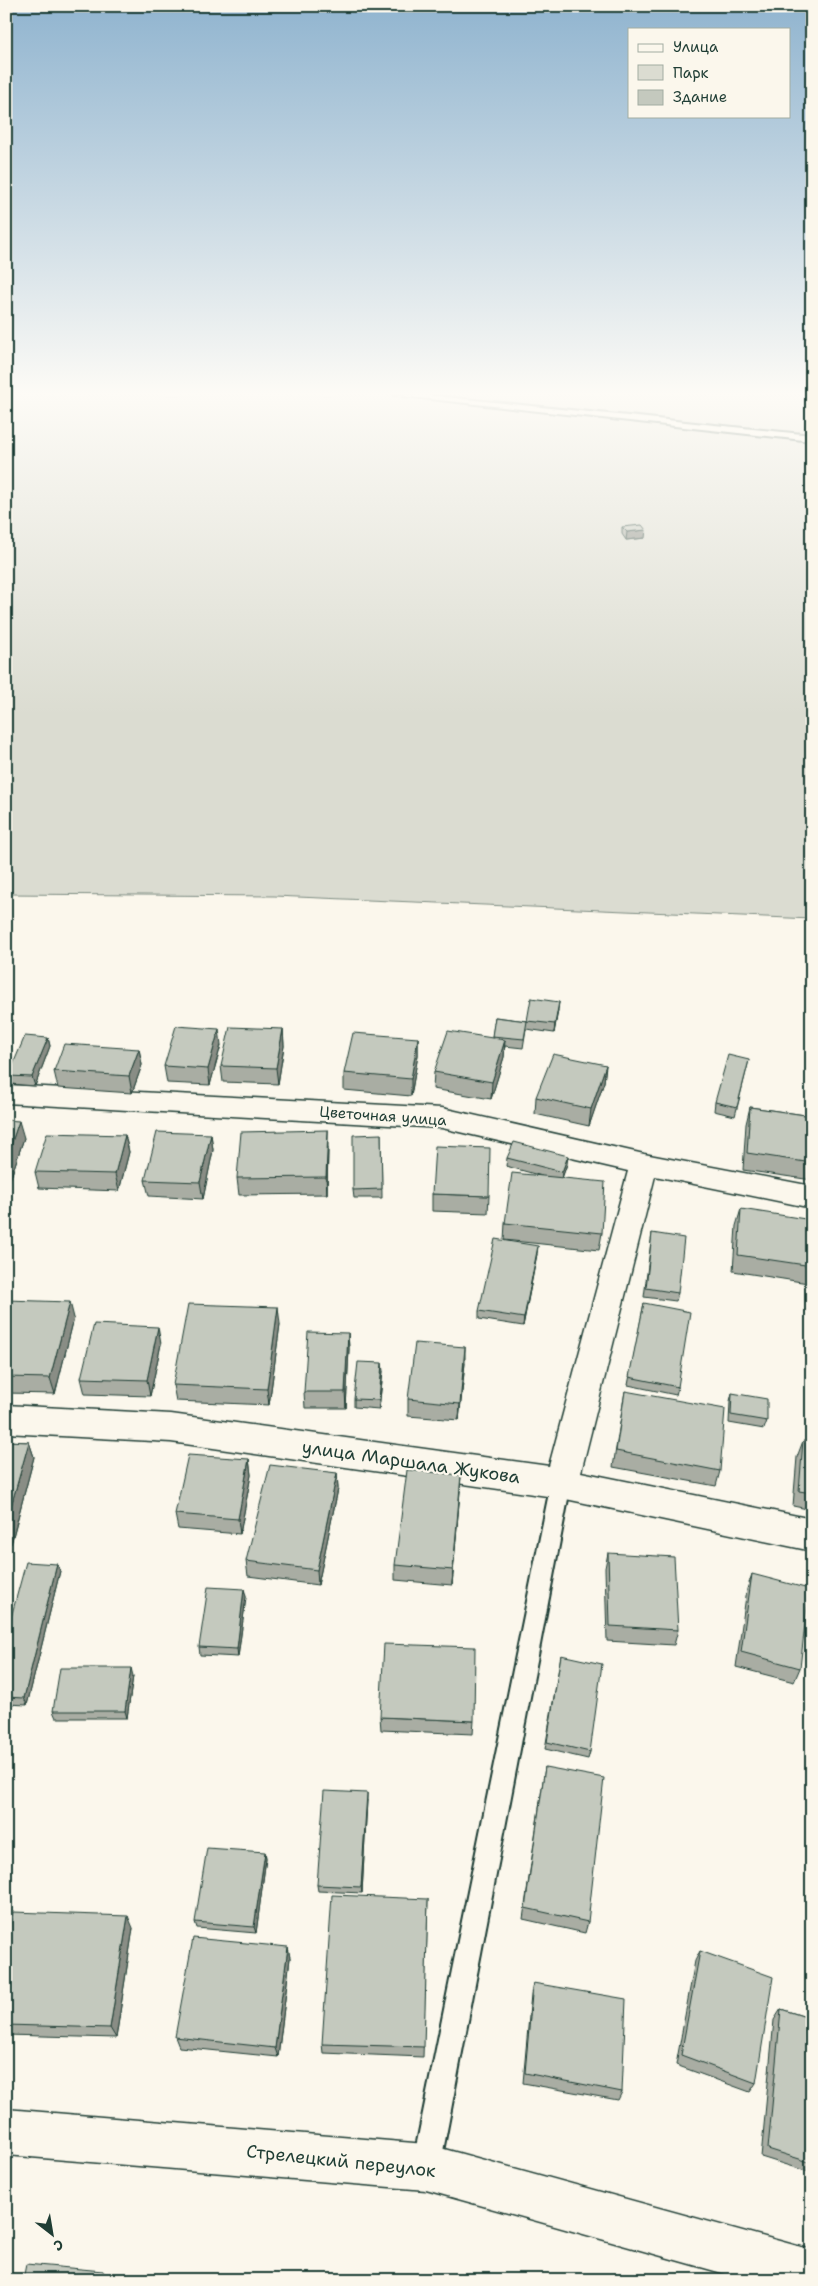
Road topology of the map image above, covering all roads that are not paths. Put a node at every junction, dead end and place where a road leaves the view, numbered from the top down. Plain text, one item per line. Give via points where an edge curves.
1 (6, 1094) edge
2 (644, 1164) junction
3 (812, 1197) edge
4 (6, 1419) edge
5 (561, 1483) junction
6 (812, 1536) edge
7 (6, 2132) edge
8 (426, 2167) junction
9 (812, 2274) edge

1 - 2 street, Цветочная улица via 442,1118
2 - 3 street, Цветочная улица
2 - 5 street
4 - 5 street, улица Маршала Жукова via 171,1428
5 - 6 street, улица Маршала Жукова
5 - 8 lane
7 - 8 street, Стрелецкий переулок
8 - 9 street, Стрелецкий переулок

